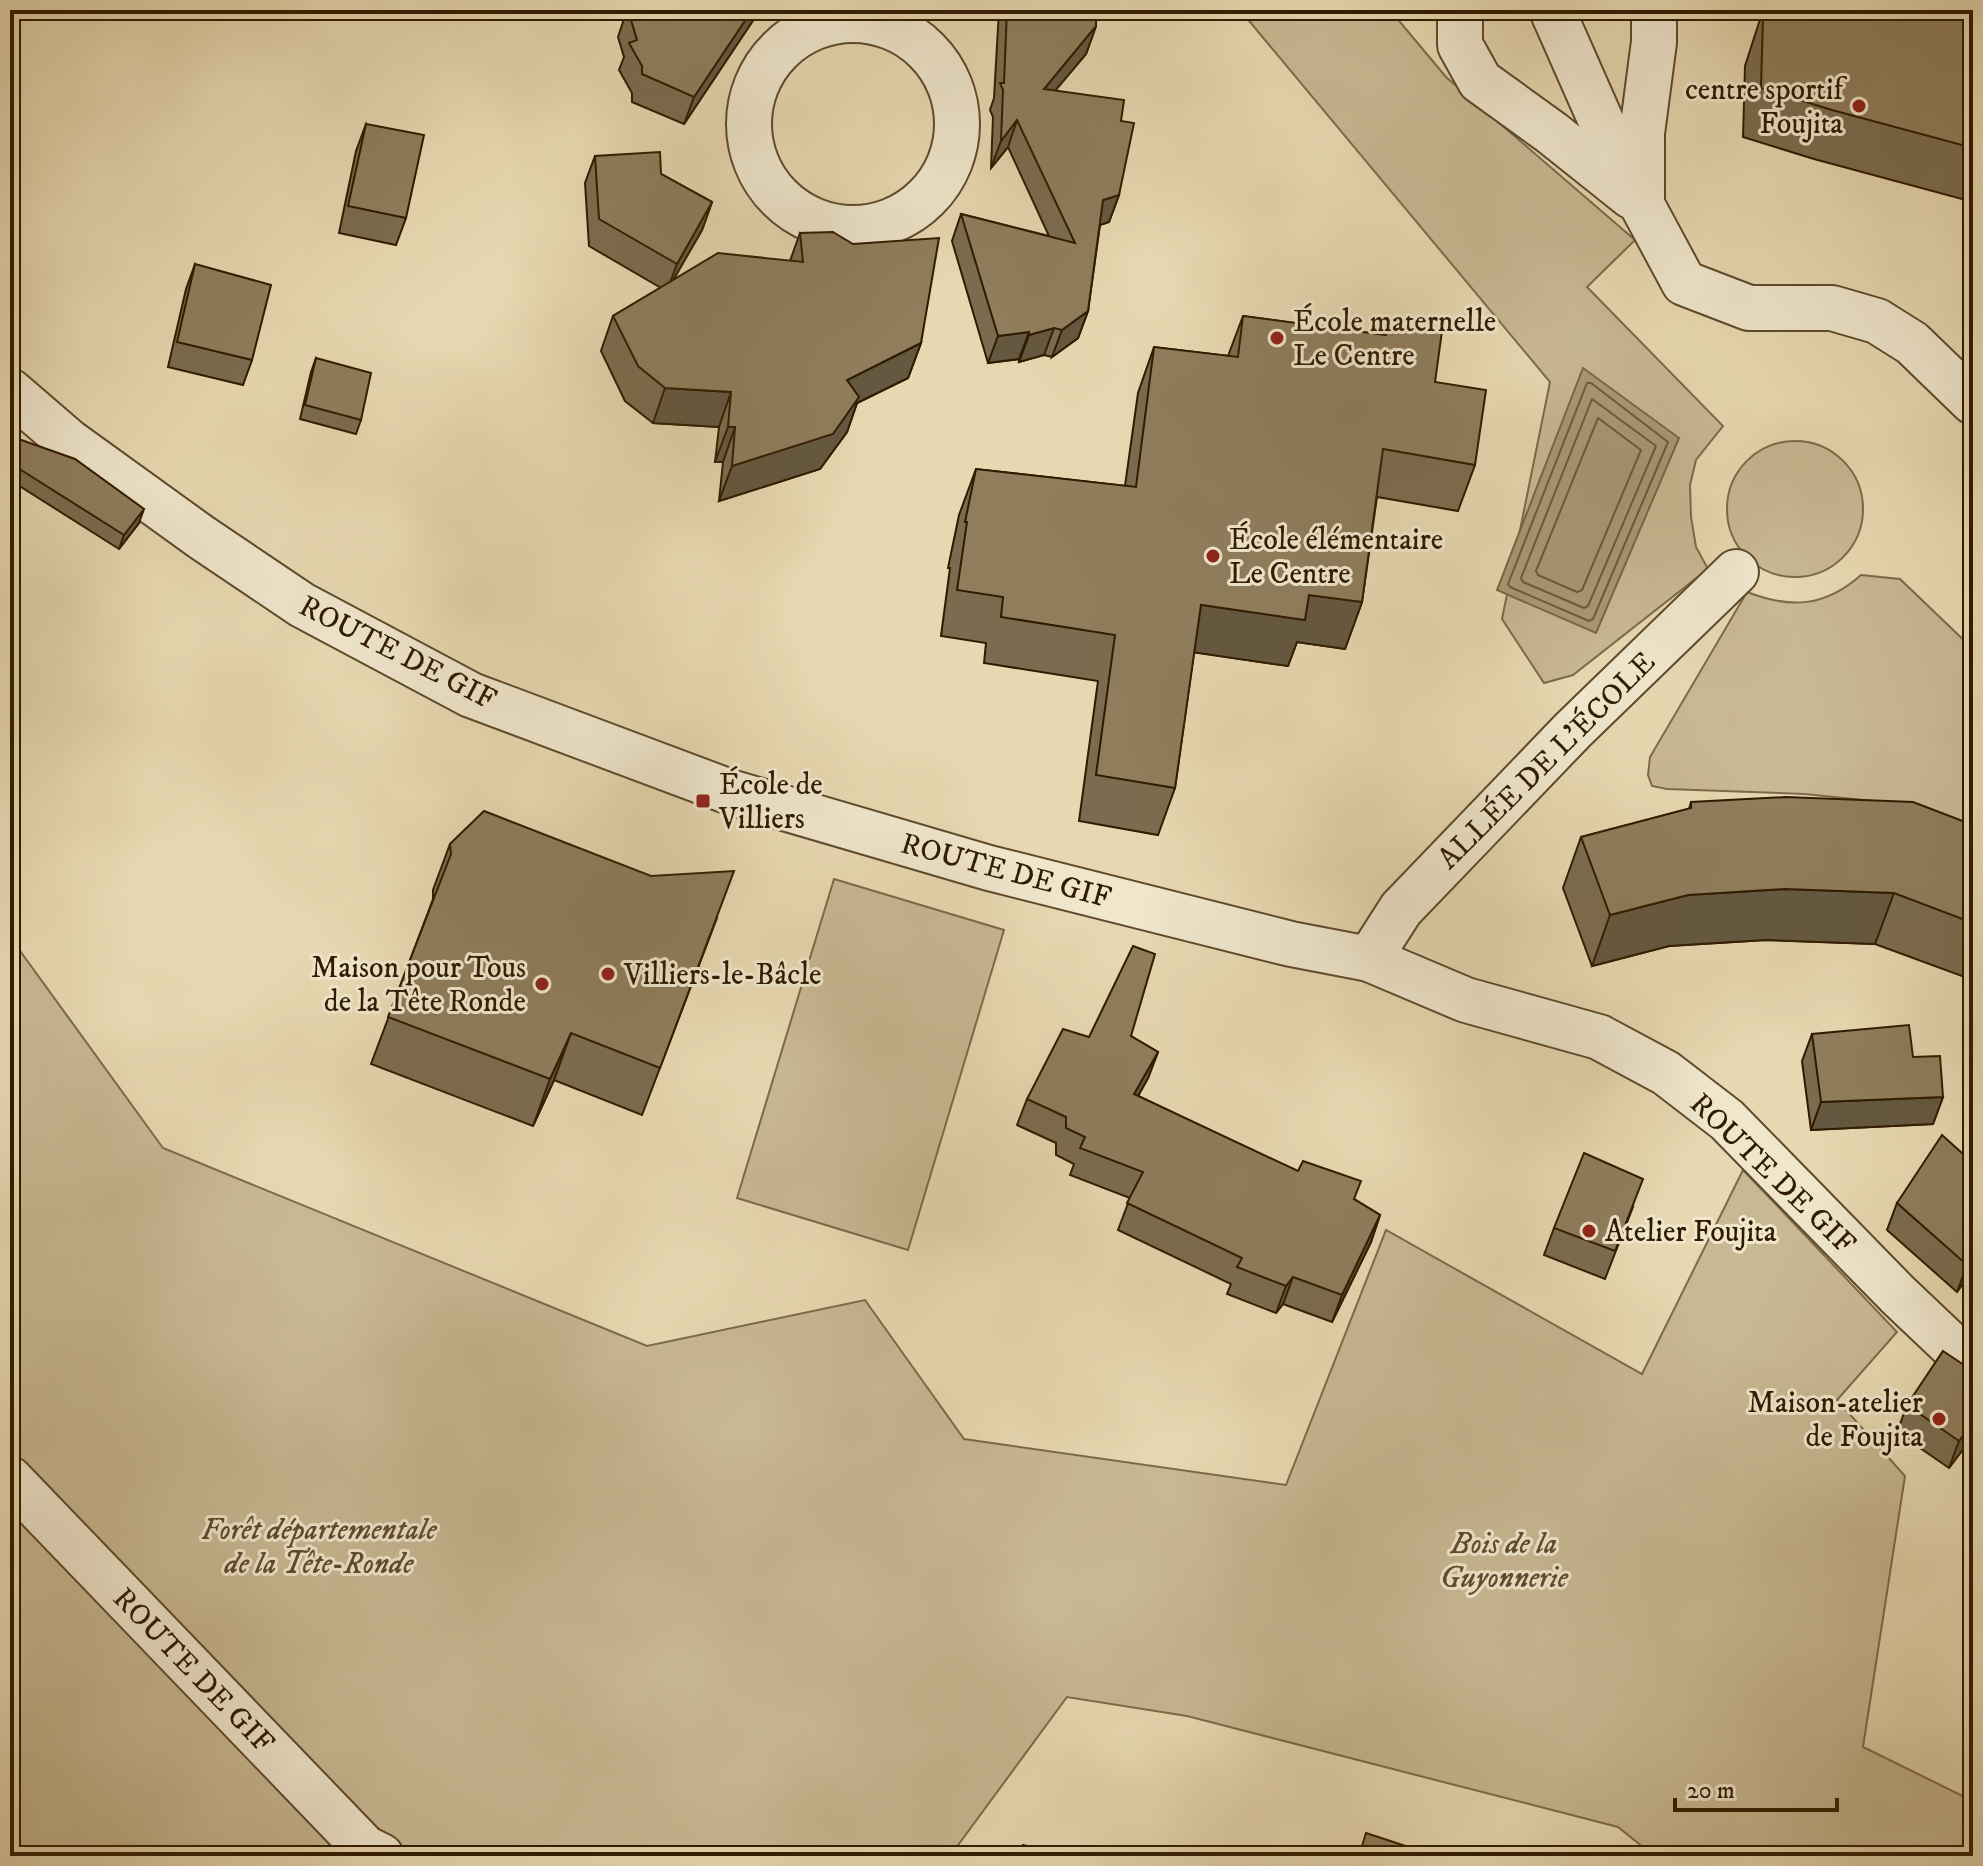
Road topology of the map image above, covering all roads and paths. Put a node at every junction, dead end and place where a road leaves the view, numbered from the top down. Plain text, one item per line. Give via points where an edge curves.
1 (1460, 10) edge
2 (1552, 10) edge
3 (1654, 10) edge
4 (815, 17) edge
5 (1642, 205) junction
6 (10, 391) edge
7 (1973, 402) edge
8 (1736, 572) dead end
9 (1369, 959) junction
10 (1973, 1366) edge
11 (10, 1479) edge
12 (381, 1856) edge

1 - 5 street via 1460,45 1480,81
2 - 5 street
3 - 5 street via 1642,133
4 - 4 street via 763,68 749,101 748,137 759,172 781,201 809,220 842,229 876,226 907,213 933,192 951,163 958,129 954,96 940,65 917,40 886,25
5 - 7 street via 1684,283 1749,308 1832,308 1877,321 1912,343
6 - 9 street, ROUTE DE GIF via 68,441 302,605 471,695 730,792 810,816 989,868
8 - 9 street, ALLÉE DE L'ÉCOLE via 1573,730 1401,909
9 - 10 street, ROUTE DE GIF via 1466,1000 1599,1037 1666,1073 1727,1120
11 - 12 street, ROUTE DE GIF via 365,1848

